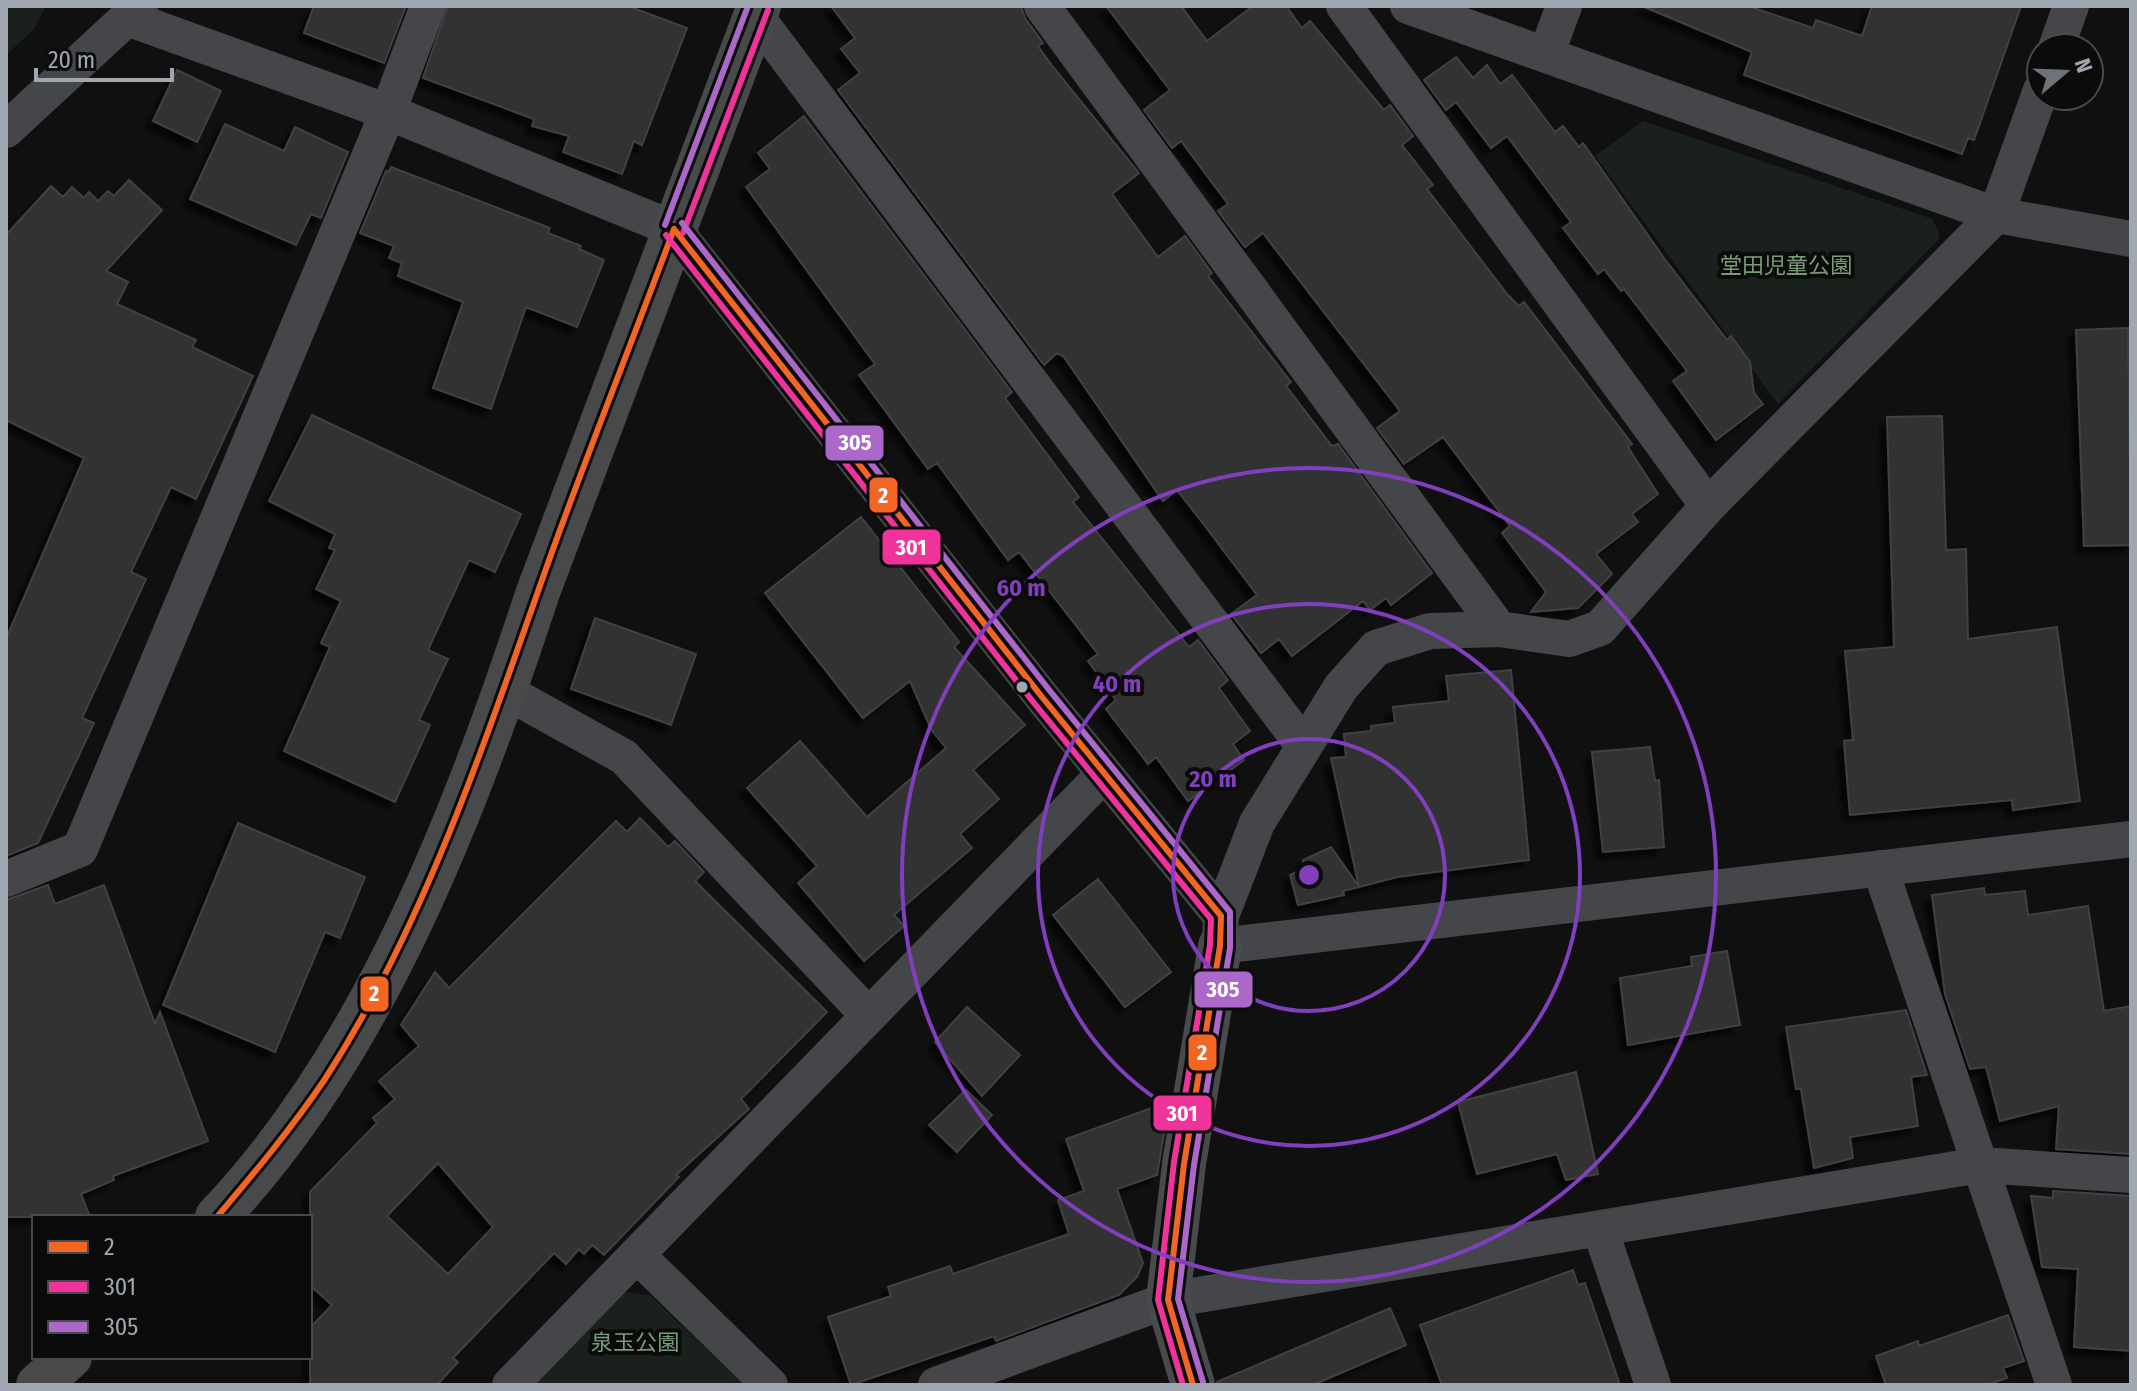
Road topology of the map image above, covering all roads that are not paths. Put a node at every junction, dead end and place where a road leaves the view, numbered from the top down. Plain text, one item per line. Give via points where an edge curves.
1 (428, 6) edge
2 (1042, 6) edge
3 (1344, 6) edge
4 (1408, 6) edge
5 (1564, 6) edge
6 (2071, 6) edge
7 (757, 11) edge
8 (135, 12) edge
9 (2062, 32) edge
10 (1546, 55) junction
11 (388, 112) junction
12 (2033, 112) edge
13 (6, 130) edge
14 (1996, 215) junction
15 (674, 229) junction
16 (2131, 239) edge
17 (1708, 506) junction
18 (1499, 629) junction
19 (505, 691) junction
20 (1303, 745) junction
21 (1104, 774) junction
22 (2131, 839) edge
23 (1880, 868) junction
24 (6, 879) edge
25 (1220, 931) junction
26 (869, 1016) junction
27 (1980, 1165) junction
28 (2131, 1175) edge
29 (219, 1215) edge
30 (1600, 1229) junction
31 (637, 1255) junction
32 (1168, 1300) junction
33 (68, 1359) edge
34 (38, 1385) edge
35 (510, 1385) edge
36 (770, 1385) edge
37 (936, 1385) edge
38 (1193, 1385) edge
39 (1653, 1385) edge
40 (2054, 1385) edge

1 - 11 street
2 - 18 street
3 - 17 street
4 - 10 street
5 - 10 street
6 - 9 street
7 - 15 main road
7 - 20 street
8 - 11 street
8 - 13 street
10 - 14 street
11 - 15 street
11 - 24 street via 80,849
12 - 14 street
14 - 16 street
14 - 17 street
15 - 19 main road
15 - 21 street
17 - 18 street via 1600,628 1569,639
18 - 20 street via 1430,631 1376,648 1341,687
19 - 26 street via 624,757
19 - 29 main road via 402,938 346,1041 281,1139
20 - 25 street via 1257,823
21 - 25 street
21 - 26 street
22 - 23 street
23 - 25 street
23 - 27 street
25 - 32 street
26 - 31 street
27 - 28 street
27 - 30 street
27 - 40 street
30 - 32 street
30 - 39 street
31 - 35 street
31 - 36 street
32 - 37 street
32 - 38 street
33 - 34 main road

